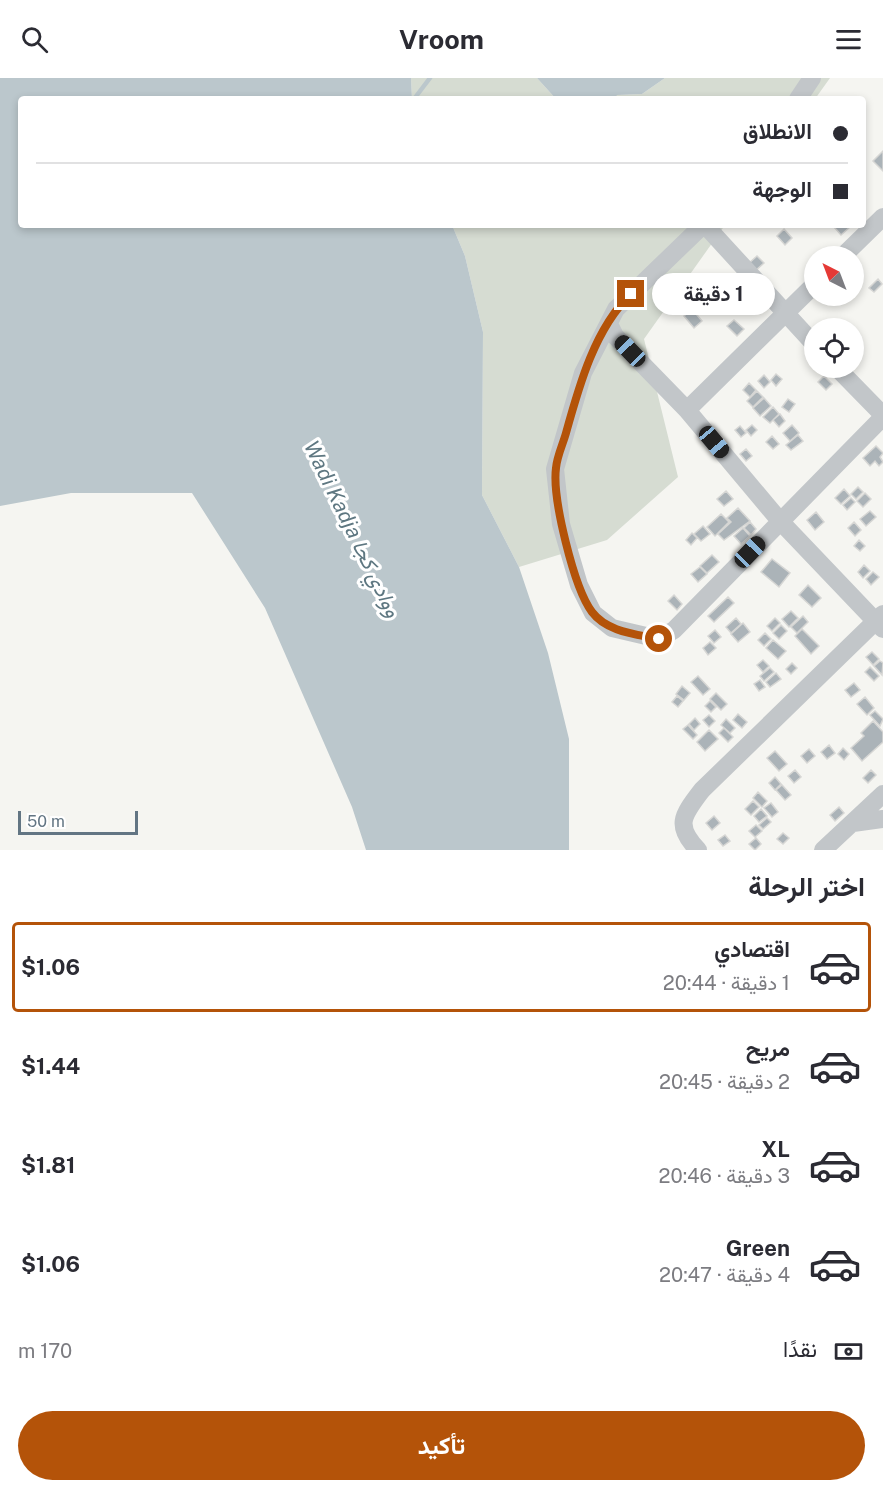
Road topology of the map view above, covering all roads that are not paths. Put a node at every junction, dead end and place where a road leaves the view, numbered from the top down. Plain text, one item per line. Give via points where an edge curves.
1 (812, 78) edge
2 (800, 96) edge
3 (883, 217) edge
4 (701, 228) edge
5 (707, 228) edge
6 (853, 246) edge
7 (804, 295) edge
8 (785, 314) junction
9 (609, 324) junction
10 (804, 334) edge
11 (847, 378) edge
12 (687, 410) junction
13 (883, 416) edge
14 (780, 521) junction
15 (880, 622) edge
16 (883, 794) edge
17 (883, 819) edge
18 (853, 823) junction
19 (698, 850) edge
20 (824, 850) edge

1 - 2 street
3 - 6 street
4 - 9 street via 616,309
5 - 8 street
7 - 8 street
8 - 10 street
8 - 12 street
9 - 12 street via 615,336
9 - 14 street via 583,373 555,469 561,524 579,585 593,613 612,628 659,639 674,630
11 - 13 street
12 - 14 street
13 - 14 street
14 - 15 street
15 - 19 street via 702,790 686,811 682,826
16 - 18 street
17 - 18 street
18 - 20 street

